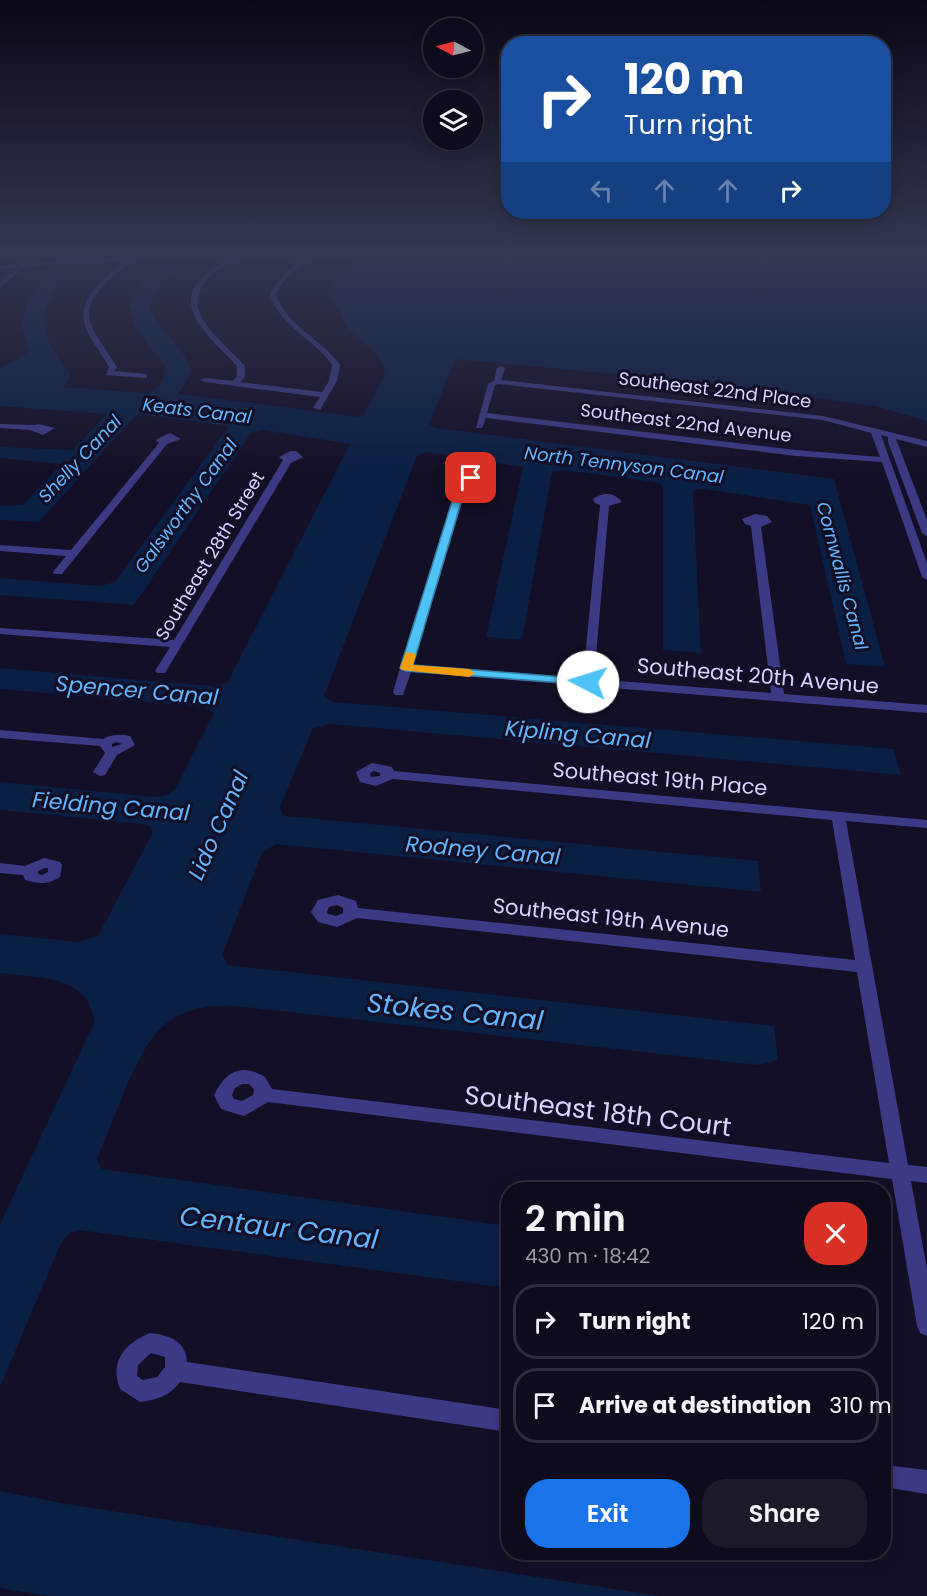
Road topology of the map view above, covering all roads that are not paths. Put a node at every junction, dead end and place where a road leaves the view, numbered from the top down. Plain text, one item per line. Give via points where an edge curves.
1 (89, 326) edge
2 (205, 326) edge
3 (297, 326) edge
4 (501, 368) dead end
5 (144, 376) dead end
6 (205, 380) dead end
7 (497, 382) junction
8 (234, 384) junction
9 (325, 395) junction
10 (317, 408) dead end
11 (483, 415) junction
12 (0, 426) edge
13 (479, 426) dead end
14 (35, 428) dead end
15 (875, 431) junction
16 (892, 435) junction
17 (164, 442) dead end
18 (927, 444) edge
19 (288, 460) dead end
20 (886, 460) junction
21 (463, 484) dead end
22 (605, 504) dead end
23 (756, 525) dead end
24 (927, 533) edge
25 (0, 548) edge
26 (73, 553) junction
27 (58, 572) dead end
28 (927, 576) edge
29 (0, 631) edge
30 (177, 644) junction
31 (406, 668) junction
32 (161, 671) dead end
33 (588, 682) junction
34 (399, 692) dead end
35 (777, 698) junction
36 (927, 709) edge
37 (0, 734) edge
38 (100, 772) dead end
39 (389, 775) dead end
40 (838, 816) junction
41 (927, 824) edge
42 (0, 868) edge
43 (29, 871) dead end
44 (351, 912) dead end
45 (865, 967) junction
46 (263, 1095) dead end
47 (901, 1172) junction
48 (927, 1175) edge
49 (927, 1326) edge
50 (176, 1371) dead end
51 (501, 1420) edge
52 (891, 1477) edge
53 (927, 1482) edge

1 - 5 street via 113,367 109,374
2 - 8 street via 241,366 241,377
3 - 9 street via 334,362 335,375
4 - 7 street
6 - 8 street
7 - 11 street via 492,384
7 - 15 street, Southeast 22nd Place via 807,416
8 - 9 street
9 - 10 street
11 - 13 street
11 - 20 street, Southeast 22nd Avenue
12 - 14 street
15 - 16 street, Southeast 22nd Place
15 - 20 street
16 - 18 street, Southeast 22nd Place
16 - 24 street
17 - 26 street
19 - 30 street, Southeast 28th Street
20 - 28 street
21 - 31 street
22 - 33 street
23 - 35 street
25 - 26 street
26 - 27 street
29 - 30 street
30 - 32 street, Southeast 28th Street
31 - 33 street, Southeast 20th Avenue
31 - 34 street
33 - 35 street, Southeast 20th Avenue
35 - 36 street, Southeast 20th Avenue
37 - 38 street via 109,747
39 - 40 street, Southeast 19th Place
40 - 41 street, Southeast 19th Place
40 - 45 street
42 - 43 street
44 - 45 street, Southeast 19th Avenue
45 - 47 street
46 - 47 street, Southeast 18th Court
47 - 48 street, Southeast 18th Court
47 - 49 street
50 - 51 street
52 - 53 street

